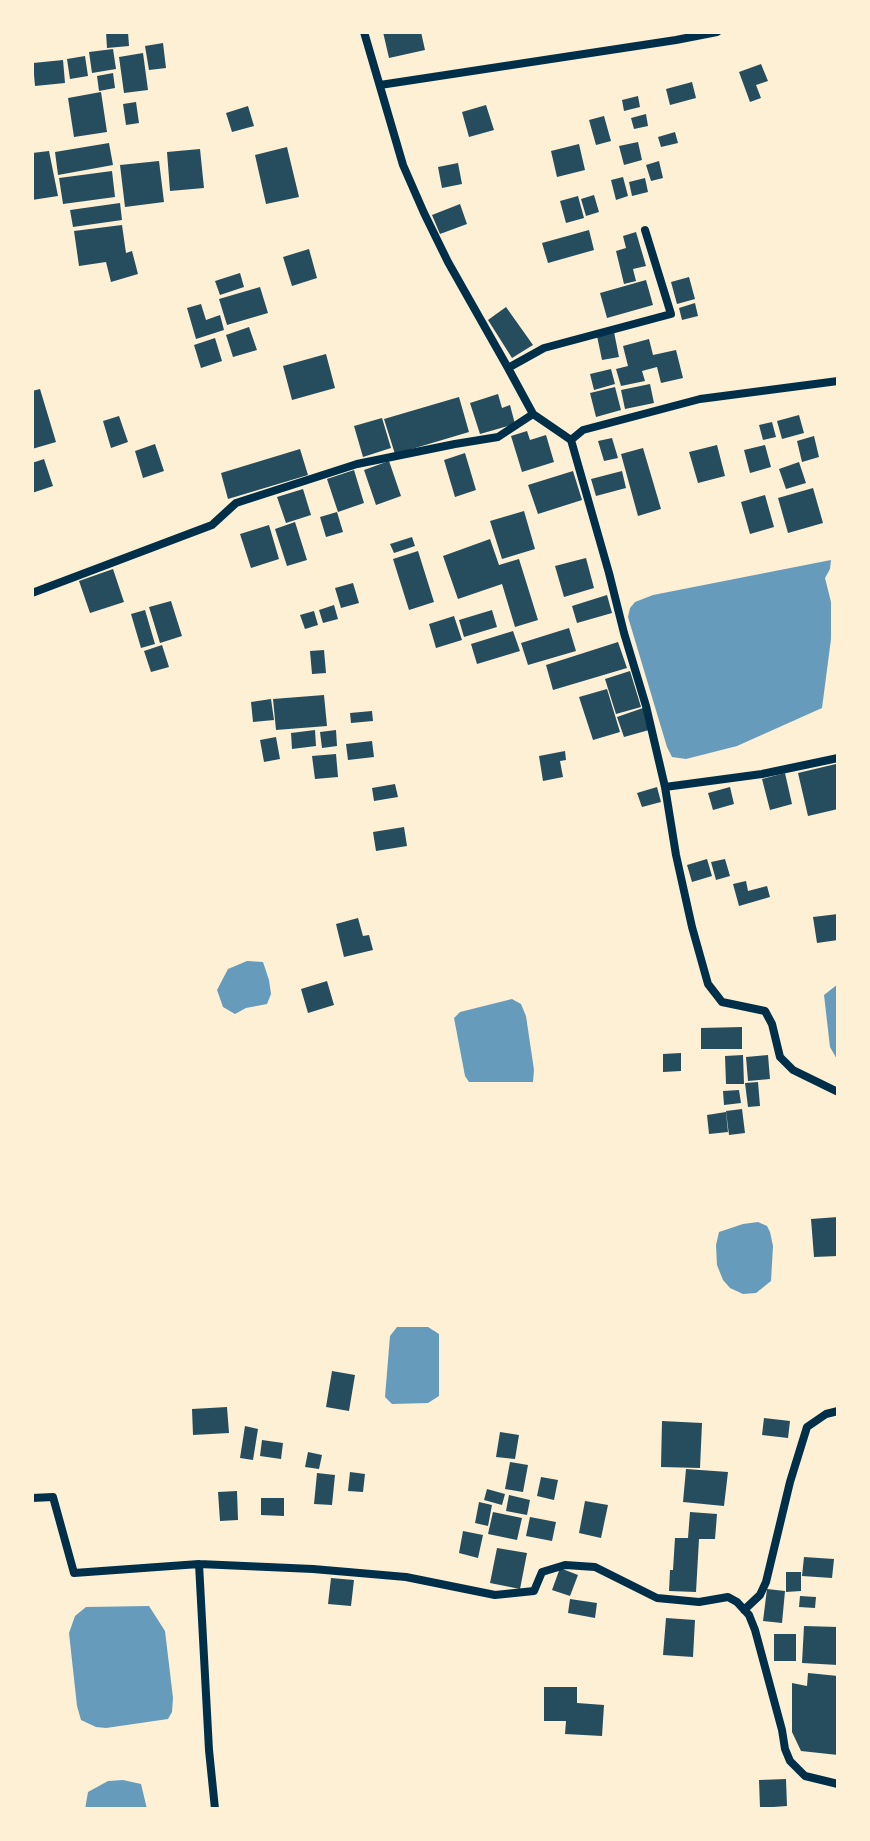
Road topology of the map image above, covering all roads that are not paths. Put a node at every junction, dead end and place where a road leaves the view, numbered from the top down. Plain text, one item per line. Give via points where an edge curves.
1 (364, 32) edge
2 (717, 32) edge
3 (380, 85) junction
4 (645, 230) dead end
5 (508, 368) junction
6 (838, 381) edge
7 (533, 414) junction
8 (571, 440) junction
9 (32, 593) edge
10 (838, 758) edge
11 (665, 787) junction
12 (838, 1092) edge
13 (838, 1411) edge
14 (32, 1498) edge
15 (199, 1564) junction
16 (744, 1610) junction
17 (838, 1784) edge
18 (215, 1809) edge

1 - 3 street
2 - 3 street
3 - 5 street via 403,165 424,213
4 - 5 street via 671,314 544,348
5 - 7 street
6 - 8 street via 700,399 583,430
7 - 8 street
7 - 9 street via 498,437 357,464 236,503 212,525
8 - 11 street
10 - 11 street
11 - 12 street via 708,984 722,1002 765,1011 780,1057 793,1070
13 - 16 street via 807,1427 766,1582
14 - 15 street via 53,1497 74,1573
15 - 16 street via 406,1577 495,1595 534,1591 542,1572 565,1565 595,1567 657,1598 699,1602 728,1597
15 - 18 street
16 - 17 street via 755,1630 790,1761 805,1776

